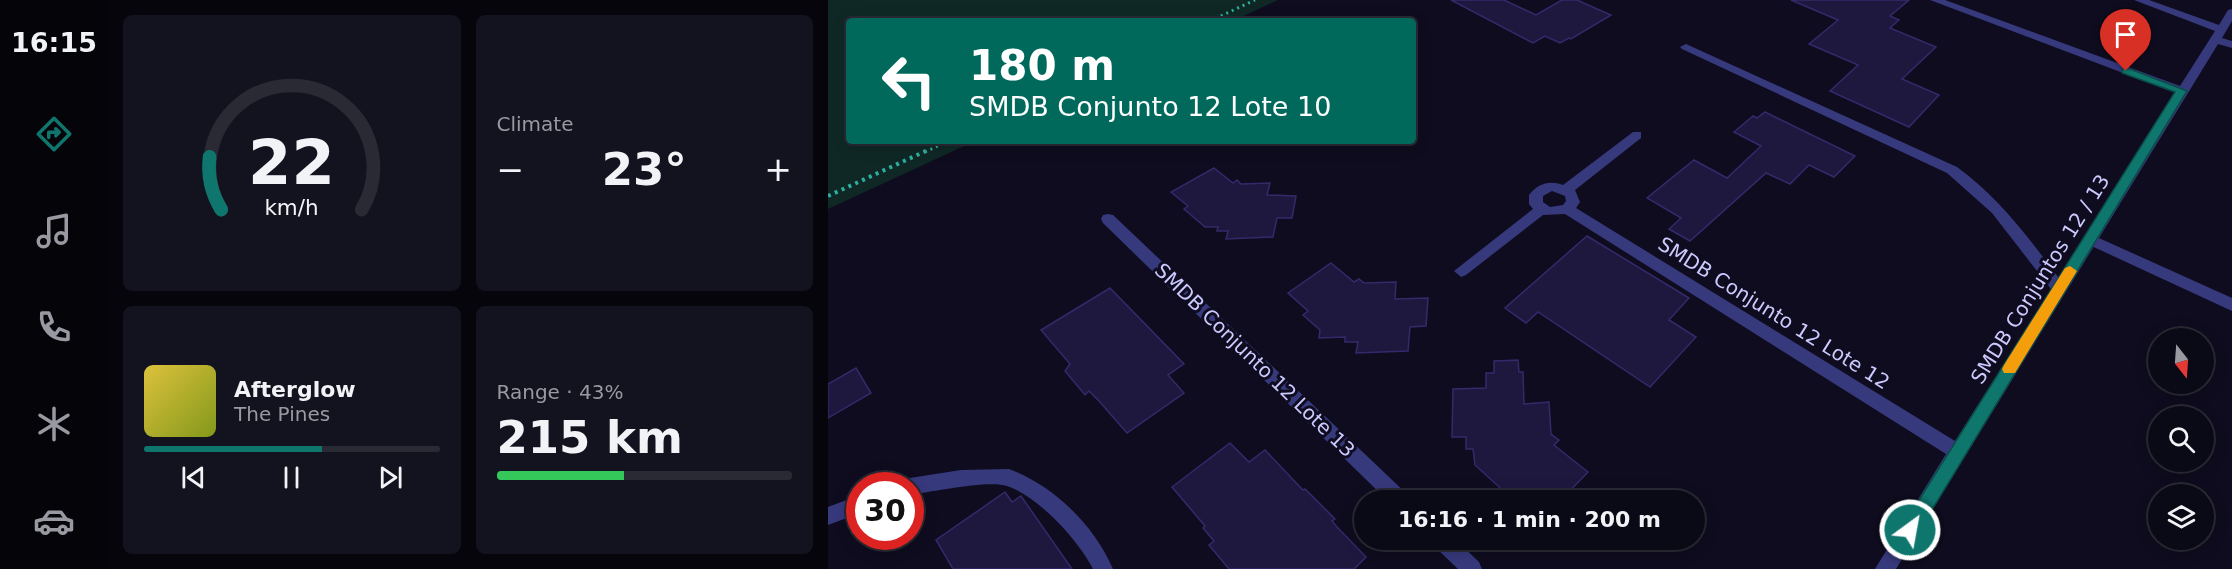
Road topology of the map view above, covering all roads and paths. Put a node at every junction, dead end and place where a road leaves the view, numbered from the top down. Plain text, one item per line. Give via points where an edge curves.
1 (1255, 0) edge
2 (1935, 0) edge
3 (2139, 0) edge
4 (2232, 12) edge
5 (1216, 18) edge
6 (2218, 34) junction
7 (2232, 45) edge
8 (1686, 47) dead end
9 (2182, 91) junction
10 (1637, 135) dead end
11 (941, 144) edge
12 (1567, 189) junction
13 (828, 196) edge
14 (1542, 209) junction
15 (1568, 209) junction
16 (1108, 219) dead end
17 (2090, 239) junction
18 (1461, 271) dead end
19 (2059, 289) junction
20 (2232, 304) edge
21 (1958, 452) junction
22 (924, 485) edge
23 (1390, 490) edge
24 (846, 509) edge
25 (828, 516) edge
26 (1452, 550) edge
27 (1103, 569) edge
28 (1472, 569) edge
29 (1886, 569) edge

1 - 5 path
2 - 9 street
3 - 6 street
4 - 6 street, SMDB Conjuntos 12 / 13
6 - 7 street
6 - 9 street, SMDB Conjuntos 12 / 13
8 - 19 street via 1952,170 1998,209
9 - 17 street, SMDB Conjuntos 12 / 13
10 - 12 street
11 - 13 path
12 - 14 street via 1553,186 1539,190 1535,199
12 - 15 street via 1573,197
14 - 15 street
14 - 18 street
15 - 21 street, SMDB Conjunto 12 Lote 12
16 - 23 street, SMDB Conjunto 12 Lote 13
17 - 19 street, SMDB Conjuntos 12 / 13
17 - 20 street
19 - 21 street, SMDB Conjuntos 12 / 13
21 - 29 street, SMDB Conjuntos 12 / 13
22 - 27 street via 961,478 1009,477 1056,505
24 - 25 street
26 - 28 street

